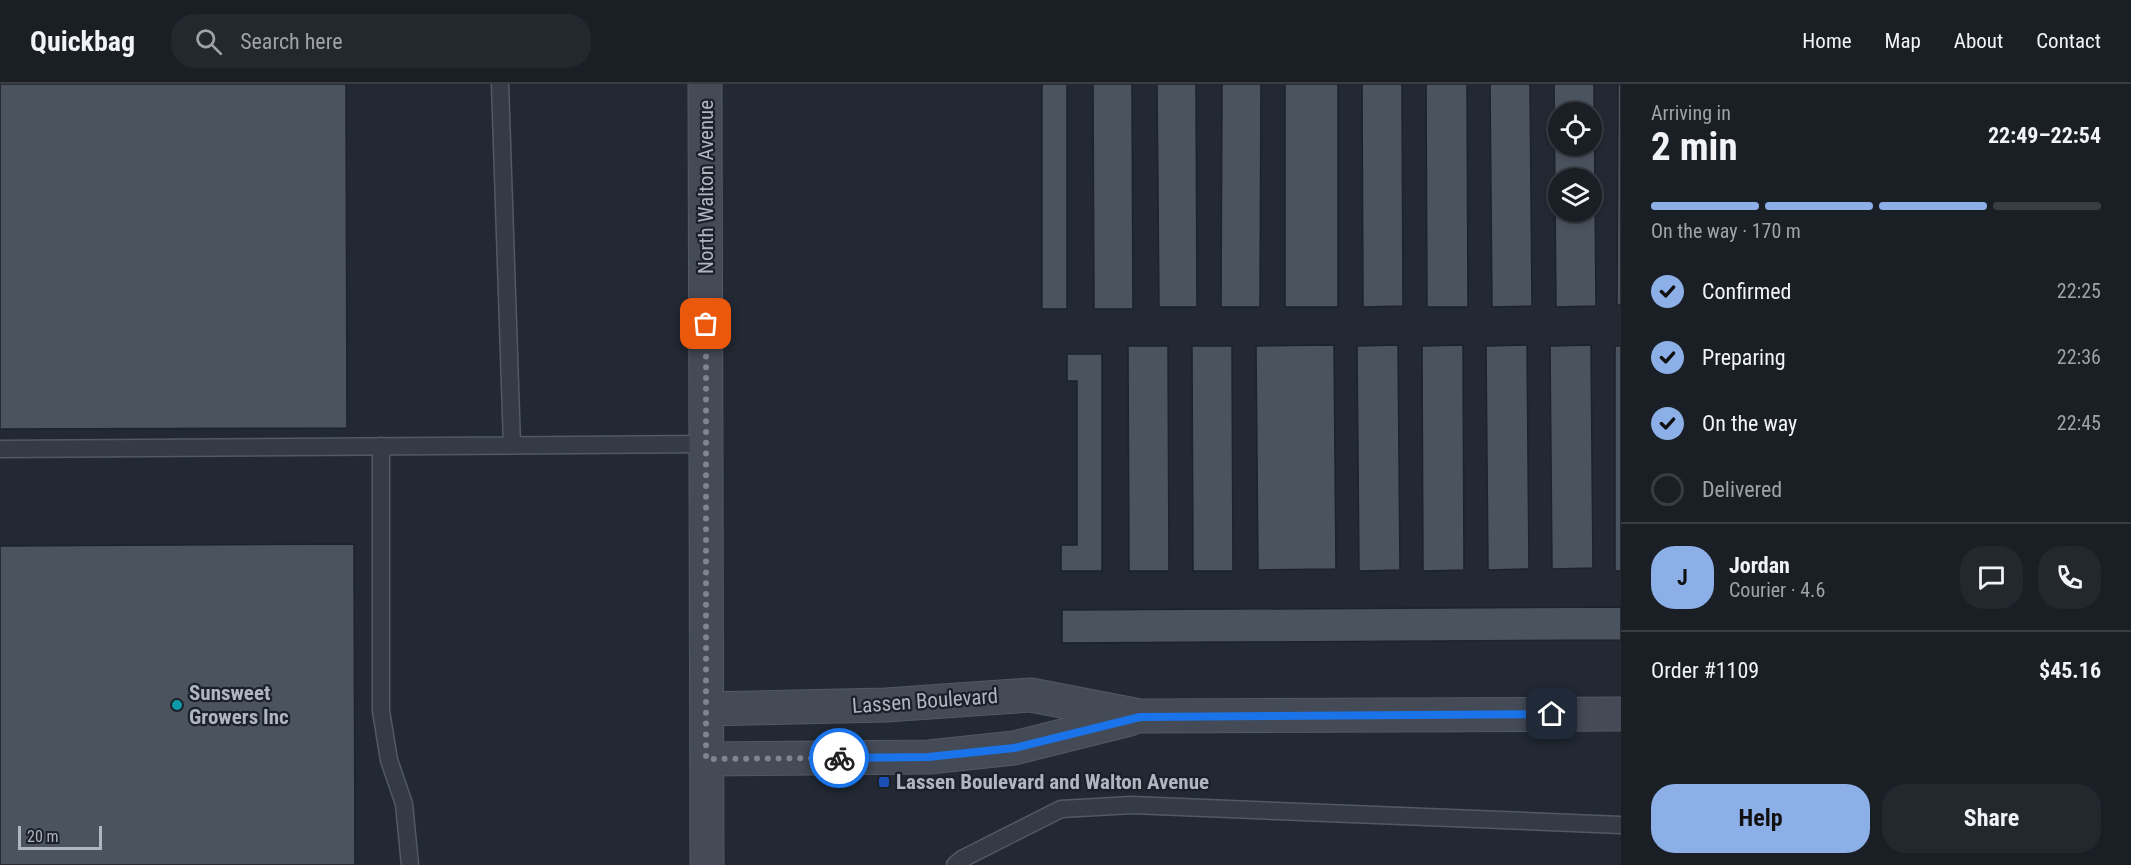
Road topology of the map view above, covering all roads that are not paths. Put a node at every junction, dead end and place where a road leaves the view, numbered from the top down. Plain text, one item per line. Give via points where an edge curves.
1 (500, 84) edge
2 (705, 84) edge
3 (706, 444) junction
4 (512, 445) junction
5 (381, 446) junction
6 (0, 449) edge
7 (707, 710) junction
8 (1621, 714) edge
9 (1140, 717) junction
10 (706, 759) junction
11 (1621, 825) edge
12 (410, 865) edge
13 (707, 865) edge
14 (955, 865) edge

1 - 4 lane
2 - 3 street, North Walton Avenue
3 - 4 lane
3 - 7 street, North Walton Avenue
4 - 5 lane
5 - 6 lane
5 - 12 lane via 381,711 389,760 404,804
7 - 9 street, Lassen Boulevard via 886,705 1030,695
7 - 10 street, North Walton Avenue
8 - 9 street, Lassen Boulevard
9 - 10 street, Lassen Boulevard via 1014,748 928,757
10 - 13 street, North Walton Avenue
11 - 14 lane via 1132,806 1073,808 1061,809

